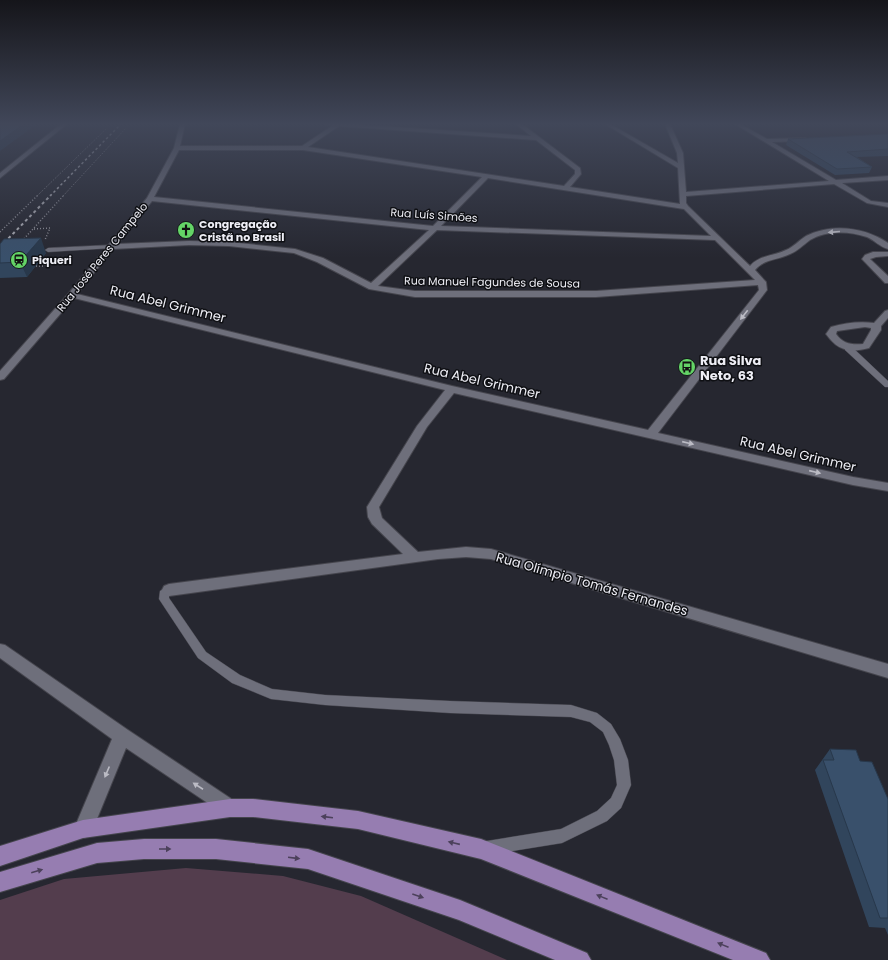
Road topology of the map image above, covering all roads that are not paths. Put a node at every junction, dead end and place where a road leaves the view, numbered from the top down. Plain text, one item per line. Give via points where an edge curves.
1 (9, 169) edge
2 (166, 169) edge
3 (439, 169) edge
4 (578, 169) edge
5 (680, 169) edge
6 (814, 169) edge
7 (0, 176) edge
8 (486, 176) junction
9 (888, 178) edge
10 (834, 181) junction
11 (565, 189) junction
12 (682, 194) junction
13 (150, 199) junction
14 (888, 206) edge
15 (686, 207) junction
16 (435, 228) junction
17 (718, 238) junction
18 (111, 247) junction
19 (888, 247) edge
20 (730, 249) junction
21 (48, 250) road end
22 (888, 254) edge
23 (766, 258) junction
24 (751, 270) junction
25 (888, 281) edge
26 (762, 282) junction
27 (372, 287) junction
28 (72, 295) junction
29 (888, 313) edge
30 (876, 326) junction
31 (848, 348) junction
32 (0, 376) edge
33 (888, 385) edge
34 (452, 389) junction
35 (650, 435) junction
36 (888, 487) edge
37 (416, 558) junction
38 (169, 590) joint
39 (0, 650) edge
40 (888, 671) edge
41 (122, 736) junction
42 (230, 808) junction
43 (83, 829) junction
44 (481, 849) junction
45 (0, 856) edge
46 (0, 882) edge
47 (580, 960) edge
48 (759, 960) edge

1 - 7 street
2 - 13 street, Rua José Peres Campelo
3 - 8 street
4 - 11 street via 578,174
5 - 12 street
6 - 10 street
8 - 11 street
8 - 16 street
9 - 10 street
10 - 12 street
10 - 14 street via 869,202
11 - 15 street
12 - 15 street
13 - 16 street, Rua Luís Simões
13 - 18 street, Rua José Peres Campelo
15 - 17 street
16 - 17 street, Rua Luís Simões
16 - 27 street
17 - 20 street
18 - 21 lane
18 - 27 street, Rua Manuel Fagundes de Sousa via 189,243 229,244 295,251 320,260
18 - 28 street, Rua José Peres Campelo
19 -> 23 street via 872,236 847,231 820,234 789,252
20 - 23 street via 748,256
20 - 24 street
22 - 25 street via 874,255 866,260
23 - 24 street via 757,262
24 - 26 street
26 - 27 street, Rua Manuel Fagundes de Sousa via 596,294 415,294
26 -> 35 street via 763,290
28 - 32 street, Rua José Peres Campelo
28 - 34 street, Rua Abel Grimmer
29 - 30 street
30 - 31 street via 868,344
30 - 31 street via 859,324 833,330 831,334 834,338
31 - 33 lane
34 - 35 street, Rua Abel Grimmer
34 - 37 street via 422,426 373,507 377,521
35 -> 36 street, Rua Abel Grimmer
37 - 38 street, Rua Olímpio Tomás Fernandes
37 - 40 street, Rua Olímpio Tomás Fernandes via 466,552 492,554
38 - 44 lane via 164,594 164,599 202,655 236,679 271,694 325,700 571,711 593,717 607,728 621,760 624,785 616,803 602,816 562,836
39 - 41 street
42 -> 41 street
41 -> 43 street
42 - 43 main road
44 -> 42 main road via 358,820 254,808
43 - 45 main road
48 -> 44 main road
46 -> 47 main road via 97,854 144,849 216,849 308,860 460,910

